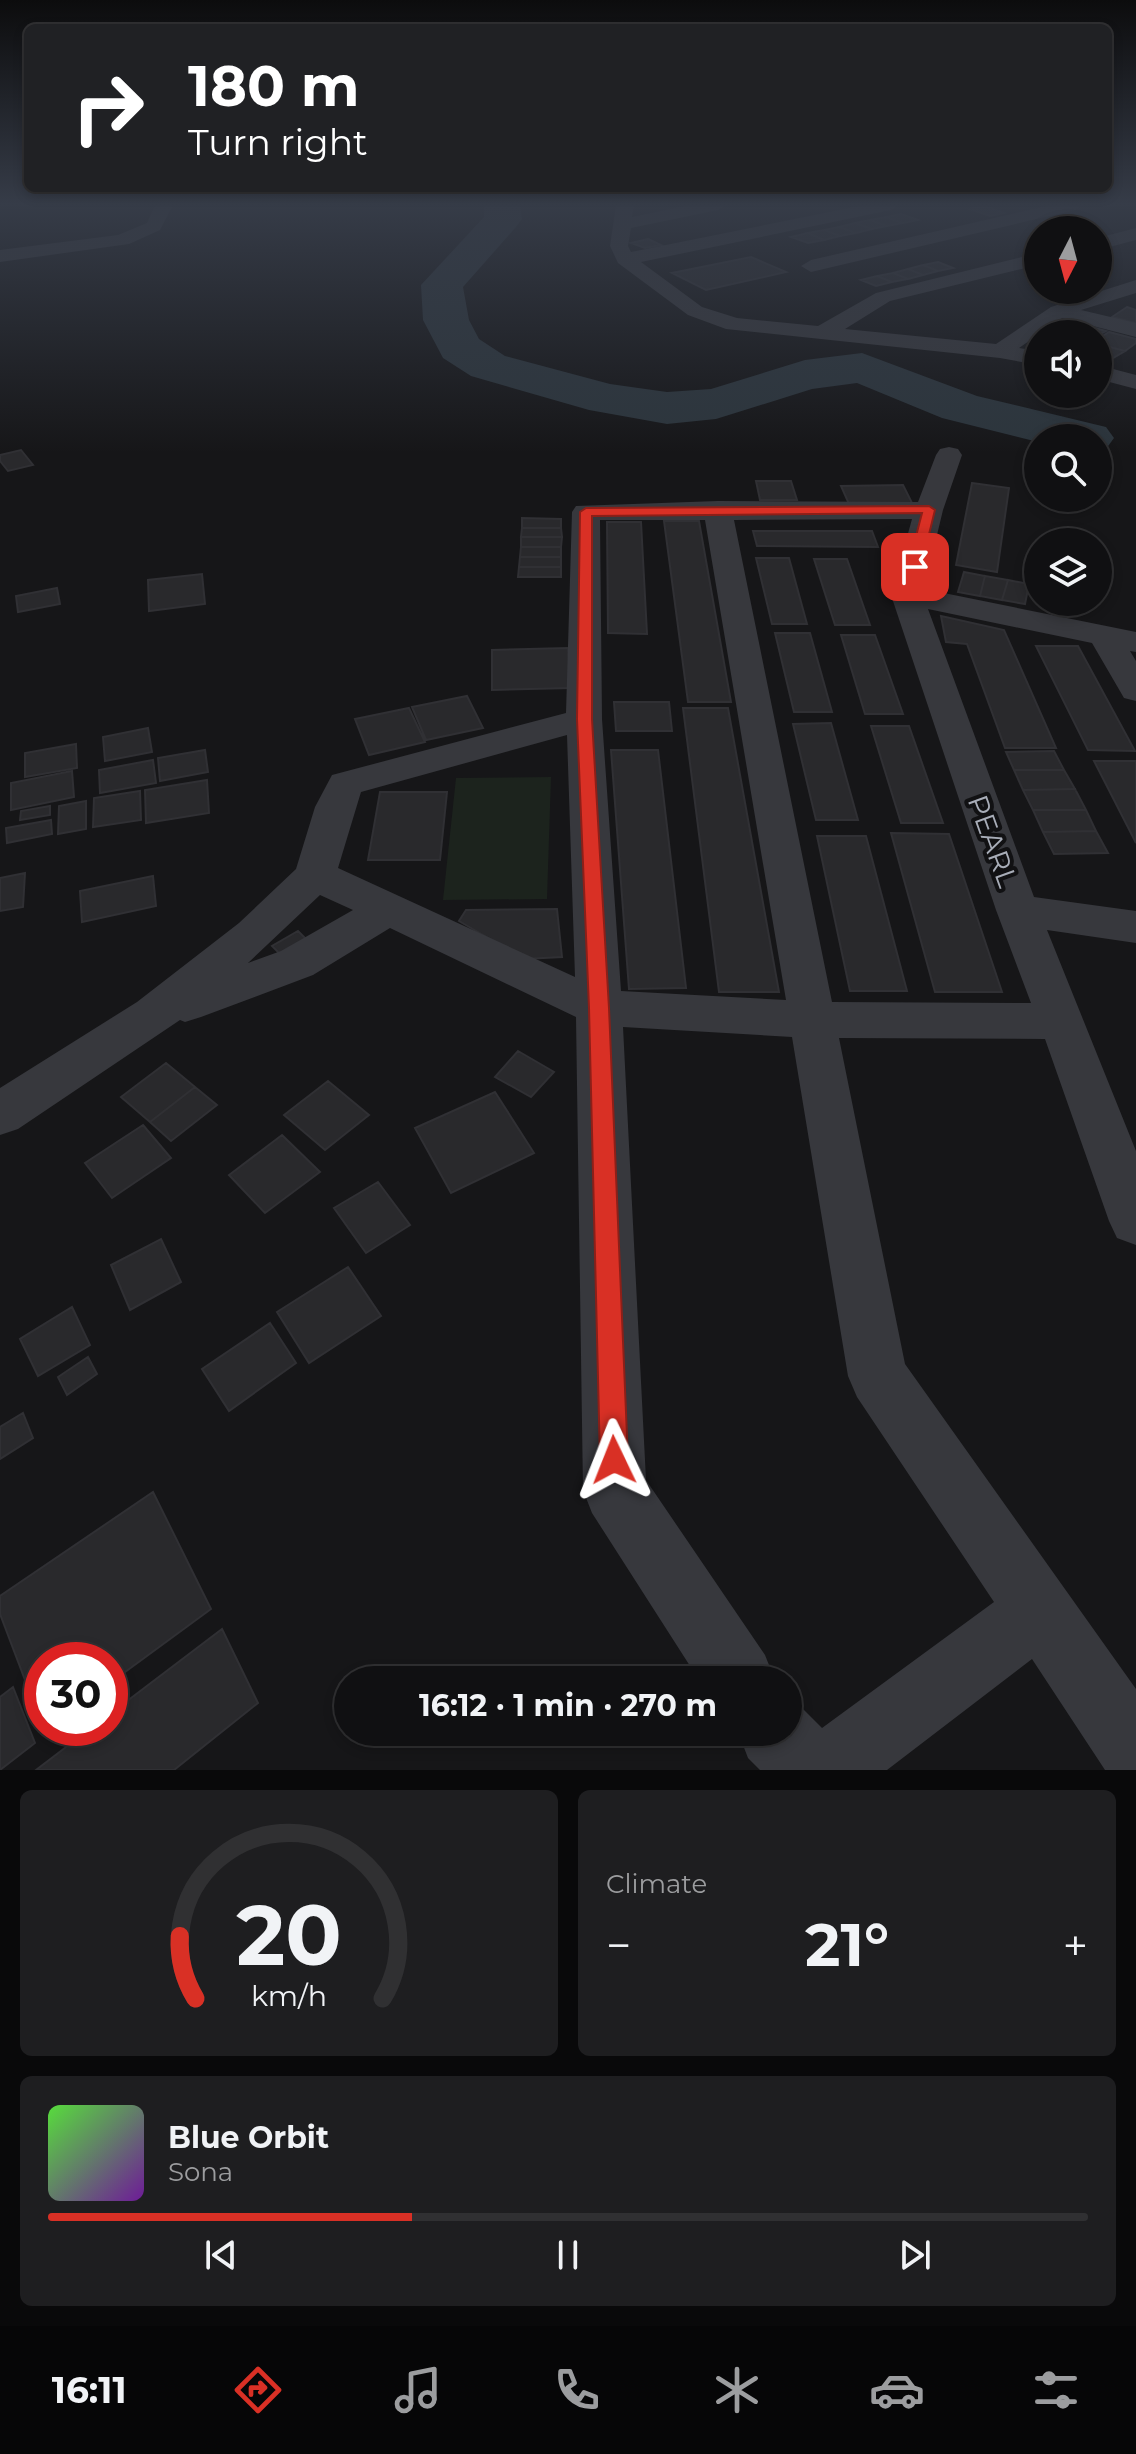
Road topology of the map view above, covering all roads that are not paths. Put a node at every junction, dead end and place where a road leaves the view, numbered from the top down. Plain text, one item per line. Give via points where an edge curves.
1 (664, 288) edge
2 (860, 288) edge
3 (921, 288) edge
4 (1131, 288) edge
5 (883, 297) junction
6 (1058, 311) junction
7 (1136, 330) edge
8 (820, 334) junction
9 (1000, 351) junction
10 (1024, 355) edge
11 (1112, 376) edge
12 (1136, 382) edge
13 (949, 455) dead end
14 (718, 510) junction
15 (929, 510) junction
16 (907, 595) junction
17 (1120, 639) edge
18 (1136, 691) edge
19 (584, 719) junction
20 (315, 875) junction
21 (389, 909) junction
22 (1017, 910) junction
23 (1136, 927) edge
24 (599, 1008) junction
25 (154, 1015) junction
26 (810, 1020) junction
27 (1062, 1021) junction
28 (0, 1114) edge
29 (1136, 1221) edge
30 (1039, 1611) junction
31 (731, 1666) edge
32 (788, 1746) edge
33 (1136, 1751) edge

1 - 8 street via 695,311 734,324
2 - 5 street
3 - 5 street
4 - 6 street
5 - 8 street
6 - 7 street
6 - 9 street
8 - 9 street
9 - 10 street
11 - 12 street
13 - 15 street
14 - 15 street
14 - 19 street via 586,512
14 - 26 street
15 - 16 street
16 - 17 street
16 - 22 street, PEARL
17 - 18 street
19 - 20 street via 346,784
19 - 24 street
20 - 21 street
20 - 25 street via 254,934
21 - 24 street
21 - 25 street via 297,963
22 - 23 street
22 - 27 street, PEARL
24 - 26 street
24 - 31 street via 615,1490
25 - 28 street
26 - 27 street
26 - 30 street via 878,1376
27 - 29 street, PEARL
30 - 32 street via 831,1767 802,1760
30 - 33 street

